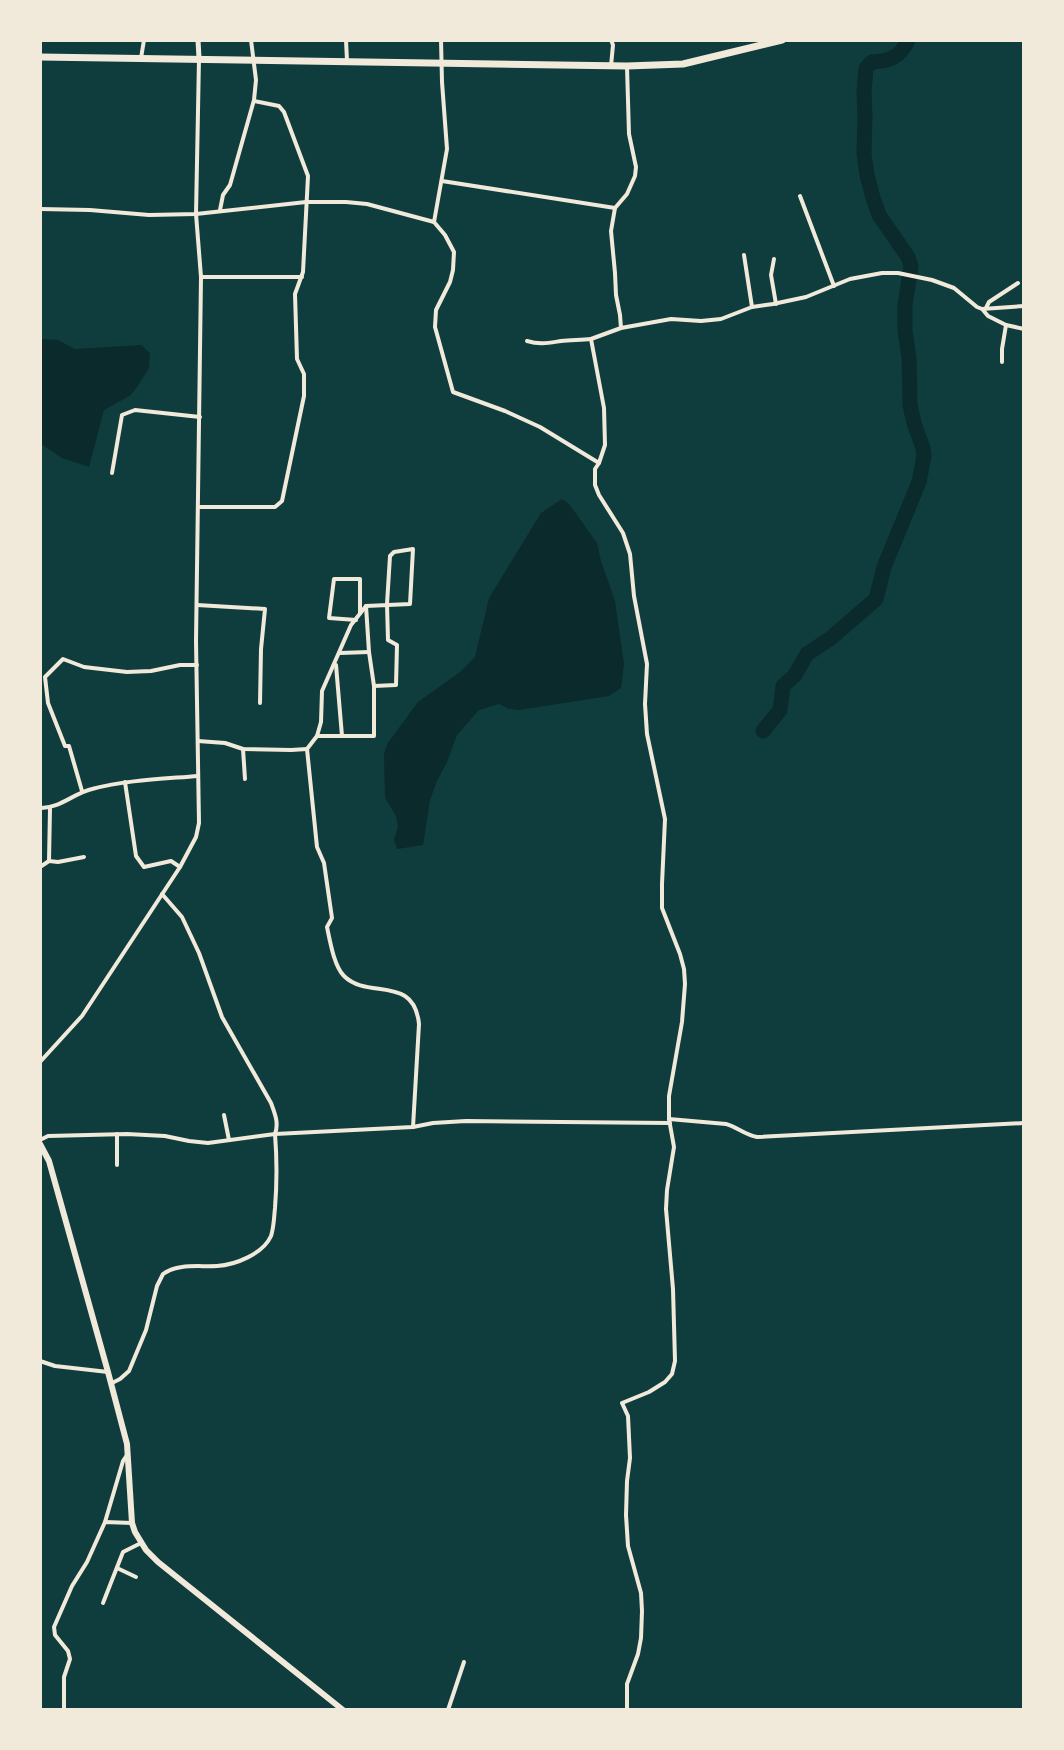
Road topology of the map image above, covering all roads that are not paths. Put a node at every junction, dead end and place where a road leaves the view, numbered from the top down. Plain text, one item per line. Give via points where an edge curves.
1 (144, 40) edge
2 (198, 40) edge
3 (251, 40) edge
4 (346, 40) edge
5 (441, 40) edge
6 (611, 40) edge
7 (782, 40) edge
8 (40, 57) edge
9 (141, 58) junction
10 (199, 58) junction
11 (253, 61) junction
12 (347, 61) junction
13 (441, 64) junction
14 (612, 66) junction
15 (627, 66) junction
16 (254, 101) junction
17 (442, 181) junction
18 (800, 196) dead end
19 (306, 202) junction
20 (615, 208) junction
21 (40, 209) edge
22 (220, 211) junction
23 (196, 214) junction
24 (434, 222) junction
25 (744, 255) dead end
26 (774, 259) dead end
27 (201, 277) junction
28 (302, 277) junction
29 (1018, 283) dead end
30 (834, 286) junction
31 (776, 304) junction
32 (1023, 306) edge
33 (752, 307) junction
34 (984, 309) junction
35 (1006, 325) junction
36 (621, 328) junction
37 (1023, 329) edge
38 (591, 339) junction
39 (527, 341) dead end
40 (1002, 362) dead end
41 (200, 417) junction
42 (599, 463) junction
43 (112, 472) dead end
44 (199, 507) junction
45 (387, 604) junction
46 (197, 605) junction
47 (366, 606) junction
48 (360, 614) junction
49 (356, 620) junction
50 (339, 652) junction
51 (369, 652) junction
52 (335, 664) junction
53 (197, 665) junction
54 (374, 686) junction
55 (260, 704) dead end
56 (317, 736) junction
57 (342, 736) junction
58 (198, 741) junction
59 (243, 749) junction
60 (307, 749) junction
61 (198, 776) junction
62 (245, 779) dead end
63 (125, 782) junction
64 (82, 791) junction
65 (40, 808) edge
66 (50, 808) junction
67 (84, 857) dead end
68 (49, 861) junction
69 (40, 867) edge
70 (180, 867) junction
71 (162, 894) junction
72 (40, 1062) edge
73 (224, 1115) dead end
74 (670, 1121) junction
75 (1023, 1123) edge
76 (413, 1127) junction
77 (117, 1134) junction
78 (276, 1134) junction
79 (229, 1140) junction
80 (40, 1142) edge
81 (117, 1165) dead end
82 (40, 1361) edge
83 (108, 1372) junction
84 (111, 1383) junction
85 (128, 1455) junction
86 (105, 1522) junction
87 (132, 1523) junction
88 (141, 1542) junction
89 (117, 1568) junction
90 (136, 1577) dead end
91 (103, 1603) dead end
92 (464, 1662) dead end
93 (64, 1710) edge
94 (343, 1710) edge
95 (448, 1710) edge
96 (627, 1710) edge

1 - 9 street
2 - 10 street
3 - 11 street
4 - 12 street
5 - 13 street
6 - 14 street
7 - 15 main road via 683,64
8 - 9 main road
9 - 10 main road
10 - 11 main road
10 - 23 street
11 - 12 main road
11 - 16 street
12 - 13 main road
13 - 14 main road
13 - 17 street via 447,149
14 - 15 main road
15 - 20 street via 629,134 636,167 627,194
16 - 19 street via 279,106 285,112 308,176
16 - 22 street
17 - 20 street
17 - 24 street
18 - 30 street
19 - 22 street
19 - 24 street via 367,204
19 - 28 street
20 - 36 street via 611,231
21 - 23 street
22 - 23 street
23 - 27 street
24 - 42 street via 454,252 450,282 436,310 435,327 453,392 540,427
25 - 33 street
26 - 31 street via 771,274
27 - 28 street
27 - 41 street
28 - 44 street via 295,294 297,359 304,374 304,396 282,501 275,507
29 - 34 street
30 - 31 street
30 - 34 street via 850,279 898,273 954,288
31 - 33 street
32 - 34 street
33 - 36 street via 721,319 671,319
34 - 35 street via 988,316
35 - 37 street
35 - 40 street
36 - 38 street
38 - 39 street via 549,345
38 - 42 street via 604,408 605,445
41 - 43 street via 135,410 122,415
41 - 44 street
42 - 74 street via 595,469 597,490 630,554 647,664 647,734 665,819 662,908 684,969 684,1002 669,1096
44 - 46 street
45 - 45 street via 390,556 413,549 410,604
45 - 47 street
45 - 54 street via 388,640 397,645 396,685
46 - 53 street
46 - 55 street via 265,609
47 - 48 street
47 - 51 street
48 - 49 street
48 - 49 street via 360,579 334,579 329,618
49 - 50 street
50 - 51 street
50 - 52 street
51 - 54 street
52 - 56 street via 322,691
52 - 57 street
53 - 58 street
53 - 64 street via 127,672 84,667 63,659 45,677 48,703 65,746 69,746
54 - 57 street via 374,736
56 - 57 street
56 - 60 street
58 - 59 street
58 - 61 street
59 - 60 street
59 - 62 street
60 - 76 street via 317,847 324,863 332,918 327,927 339,970 358,985 398,992 417,1012
61 - 63 street
61 - 70 street via 199,823
63 - 64 street
63 - 70 street via 136,856 144,867 171,861
64 - 66 street
65 - 66 street
66 - 68 street
67 - 68 street
68 - 69 street
70 - 71 street
71 - 72 street via 82,1016
71 - 78 street via 182,917 222,1017 271,1103 278,1127
73 - 79 street
74 - 75 street via 726,1124 757,1137
74 - 76 street via 466,1121
74 - 96 street via 674,1147 666,1209 674,1367 659,1386 622,1403 628,1416 630,1458 628,1546 642,1611 638,1654 627,1684
76 - 78 street
77 - 79 street via 208,1143
77 - 80 street via 48,1136
77 - 81 street
78 - 79 street
78 - 84 street via 277,1191 273,1227 267,1242 234,1264 181,1267 163,1274 129,1371
80 - 83 main road via 49,1161
82 - 83 street
83 - 84 main road
84 - 85 main road
85 - 86 street
85 - 87 main road
86 - 87 street
86 - 93 street via 54,1627 70,1659 64,1677
87 - 88 main road
88 - 89 street via 123,1552
88 - 94 main road via 158,1562
89 - 90 street
89 - 91 street
92 - 95 street

